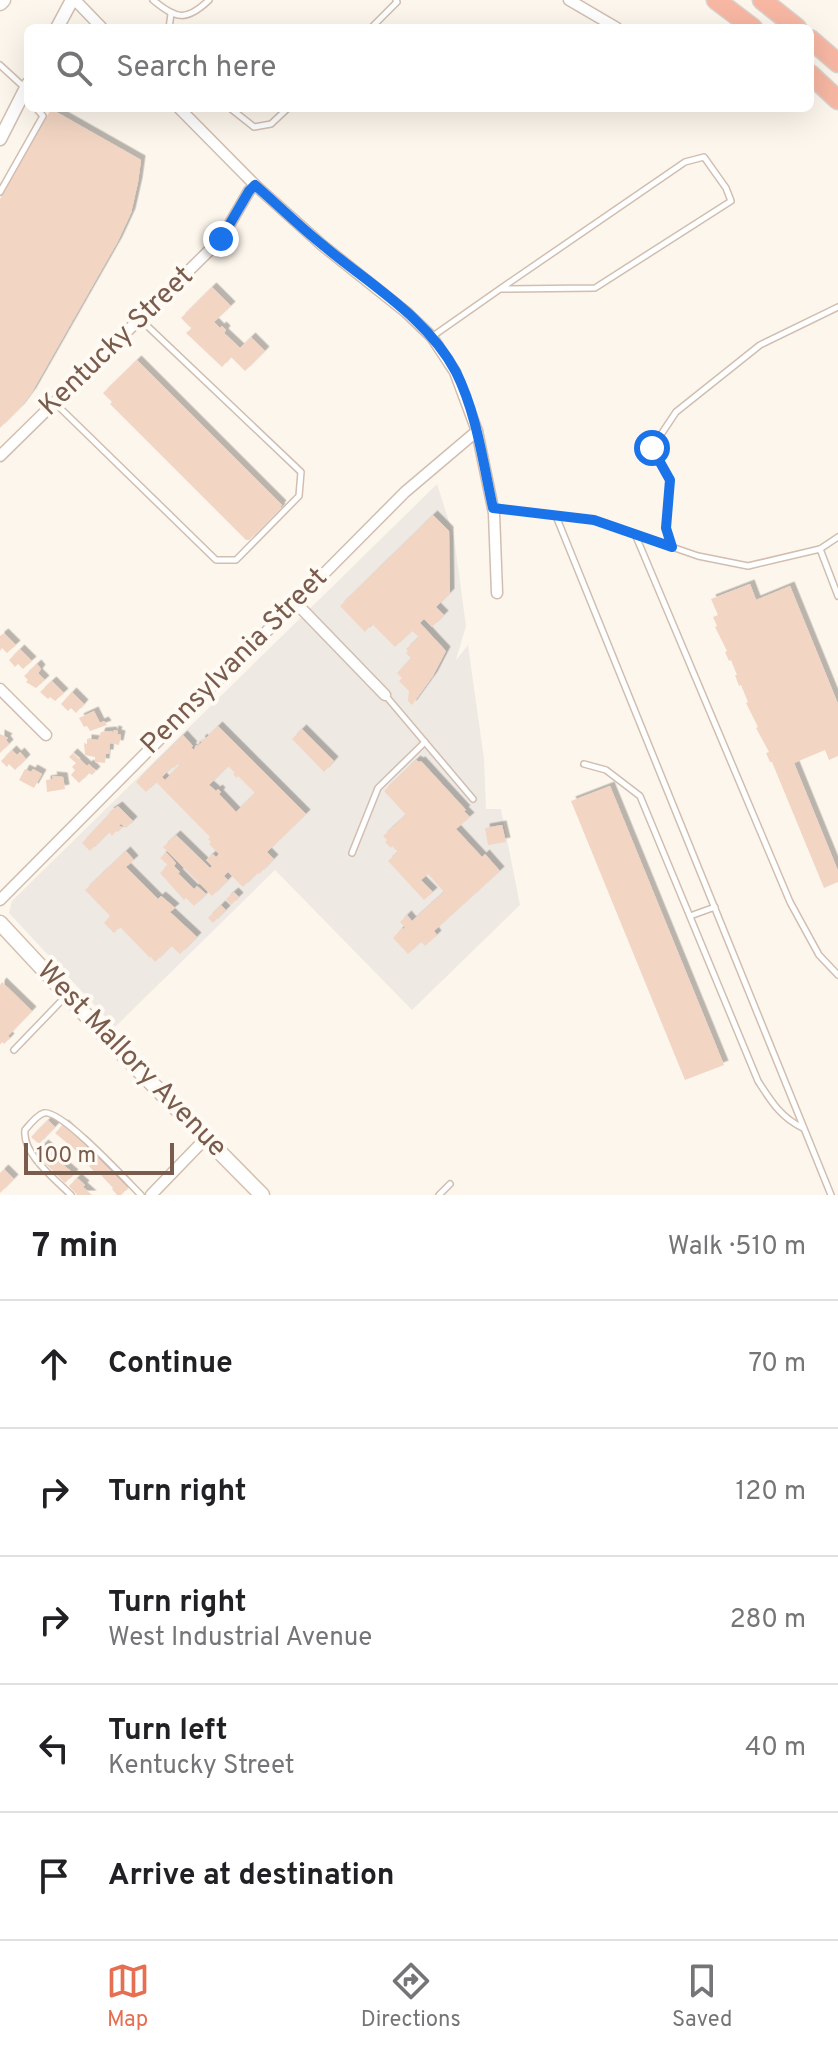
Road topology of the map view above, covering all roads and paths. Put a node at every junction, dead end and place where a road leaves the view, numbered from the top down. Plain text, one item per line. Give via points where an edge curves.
1 (74, 0) edge
2 (153, 0) edge
3 (209, 0) edge
4 (396, 0) edge
5 (569, 0) edge
6 (716, 0) edge
7 (762, 0) edge
8 (171, 14) junction
9 (59, 24) edge
10 (98, 24) edge
11 (170, 24) edge
12 (375, 24) edge
13 (610, 24) edge
14 (748, 24) edge
15 (792, 24) edge
16 (814, 42) edge
17 (838, 63) edge
18 (0, 65) edge
19 (814, 78) edge
20 (24, 90) edge
21 (24, 96) edge
22 (838, 100) edge
23 (40, 112) edge
24 (183, 112) edge
25 (235, 112) edge
26 (284, 112) edge
27 (0, 139) edge
28 (255, 185) junction
29 (0, 192) edge
30 (500, 289) junction
31 (838, 307) edge
32 (140, 319) junction
33 (432, 337) junction
34 (55, 403) junction
35 (477, 431) junction
36 (0, 456) edge
37 (493, 508) junction
38 (556, 516) junction
39 (635, 534) junction
40 (838, 537) edge
41 (672, 547) junction
42 (820, 549) junction
43 (497, 593) dead end
44 (838, 596) edge
45 (295, 602) junction
46 (0, 689) edge
47 (385, 695) joint
48 (46, 735) dead end
49 (425, 742) junction
50 (584, 764) dead end
51 (473, 799) dead end
52 (352, 853) dead end
53 (0, 900) edge
54 (715, 907) junction
55 (690, 916) junction
56 (0, 923) edge
57 (838, 975) edge
58 (67, 995) junction
59 (14, 1050) dead end
60 (804, 1128) junction
61 (206, 1138) junction
62 (450, 1184) dead end
63 (71, 1195) edge
64 (141, 1195) edge
65 (151, 1195) edge
66 (262, 1195) edge
67 (439, 1195) edge
68 (831, 1195) edge

1 - 9 street
1 - 10 street
2 - 8 lane
3 - 8 lane via 185,17
4 - 12 lane
5 - 13 street
6 - 14 highway
7 - 15 highway
8 - 11 lane
16 - 17 highway
18 - 20 lane
19 - 22 highway
21 - 27 street
23 - 29 lane via 43,116
24 - 28 street
25 - 26 lane via 254,127 271,124
28 - 32 street, Kentucky Street via 221,239
28 - 33 street
30 - 30 lane via 595,288 731,201 726,188 704,157 685,162
30 - 33 lane
31 - 41 lane via 760,345 676,412 662,432 652,448 670,480 666,528
32 - 34 street, Kentucky Street
32 - 34 lane via 301,472 299,496 236,560 216,560
33 - 35 street via 455,372
34 - 36 street, Kentucky Street
35 - 37 street
35 - 45 street, Pennsylvania Street via 405,492
37 - 38 lane
37 - 43 street
38 - 39 lane via 594,520
38 - 54 lane
39 - 41 lane
39 - 57 lane via 790,902 819,955
40 - 42 lane
41 - 42 lane via 748,566
42 - 44 lane
45 - 47 street
45 - 53 street, Pennsylvania Street
46 - 48 street
47 - 49 lane
49 - 51 lane
49 - 52 lane via 378,788
50 - 55 lane via 606,770 640,796
54 - 55 lane
54 - 60 lane
55 - 60 lane via 758,1081 775,1108
56 - 58 main road, West Mallory Avenue
58 - 59 lane
58 - 61 main road, West Mallory Avenue
60 - 68 lane
61 - 65 street
61 - 66 main road, West Mallory Avenue
62 - 67 lane
63 - 64 lane via 26,1145 25,1130 41,1114 67,1123

